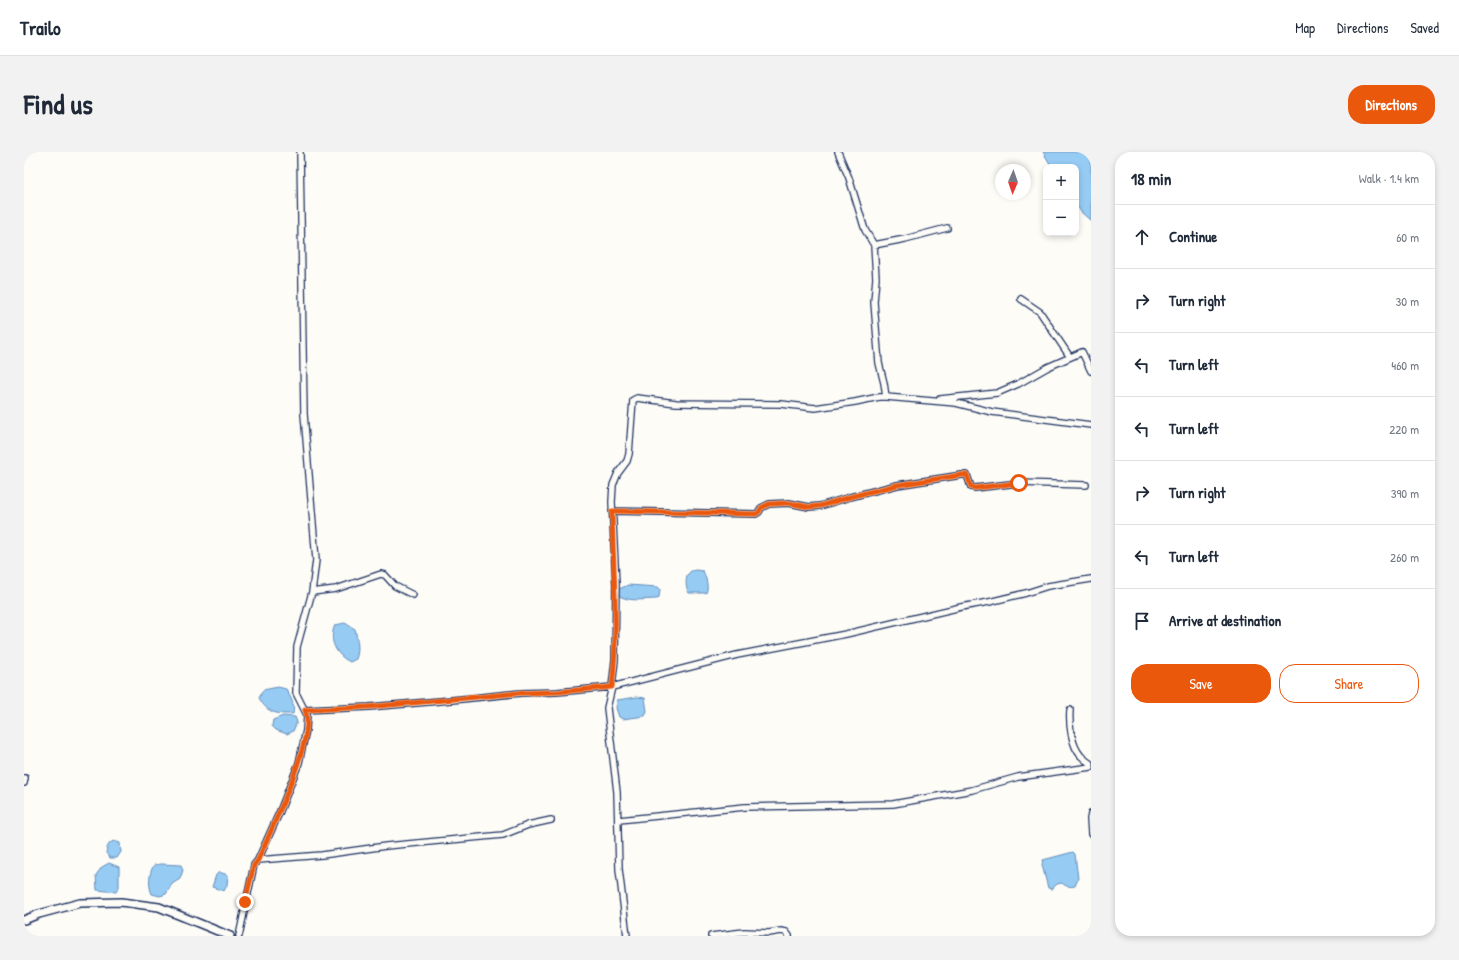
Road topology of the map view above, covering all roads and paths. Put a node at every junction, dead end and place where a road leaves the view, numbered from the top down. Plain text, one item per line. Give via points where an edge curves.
1 (300, 152) edge
2 (838, 152) edge
3 (947, 228) dead end
4 (874, 245) junction
5 (1021, 299) dead end
6 (1070, 356) junction
7 (1091, 371) edge
8 (886, 397) junction
9 (932, 400) junction
10 (1091, 425) edge
11 (1086, 485) dead end
12 (612, 511) junction
13 (1091, 579) edge
14 (312, 592) junction
15 (412, 595) dead end
16 (612, 687) junction
17 (305, 710) junction
18 (1070, 710) dead end
19 (1091, 766) edge
20 (1091, 814) edge
21 (551, 820) dead end
22 (618, 820) junction
23 (1091, 834) edge
24 (258, 860) junction
25 (24, 920) edge
26 (230, 936) edge
27 (238, 936) edge
28 (628, 936) edge
29 (711, 936) edge
30 (789, 936) edge

1 - 14 street via 304,414 316,560
2 - 4 street via 866,230
3 - 4 street
4 - 8 street via 875,315 879,363
5 - 6 street via 1040,312
6 - 7 street via 1082,352
6 - 9 street via 996,393
8 - 9 street
8 - 12 street via 814,408 781,404 682,403 637,398 632,404 629,454 613,485
9 - 10 street via 992,412
11 - 12 street via 1019,483 975,488 971,487 967,475 962,475 897,485 820,506 769,504 756,514
12 - 16 street via 616,584
13 - 16 street via 1048,586 846,634 737,655
14 - 15 street via 336,589 381,574 395,586
14 - 17 street via 297,647 296,693
16 - 17 street
16 - 22 street via 607,708 615,764
17 - 24 street via 306,730 299,763
18 - 19 street via 1070,727 1076,747
19 - 22 street via 1018,777 972,790 893,804 745,807
20 - 23 street
21 - 24 street via 528,825 503,835
22 - 28 street via 619,869
24 - 27 street via 254,865
25 - 26 street via 80,903 121,902 159,907
29 - 30 street via 781,931

